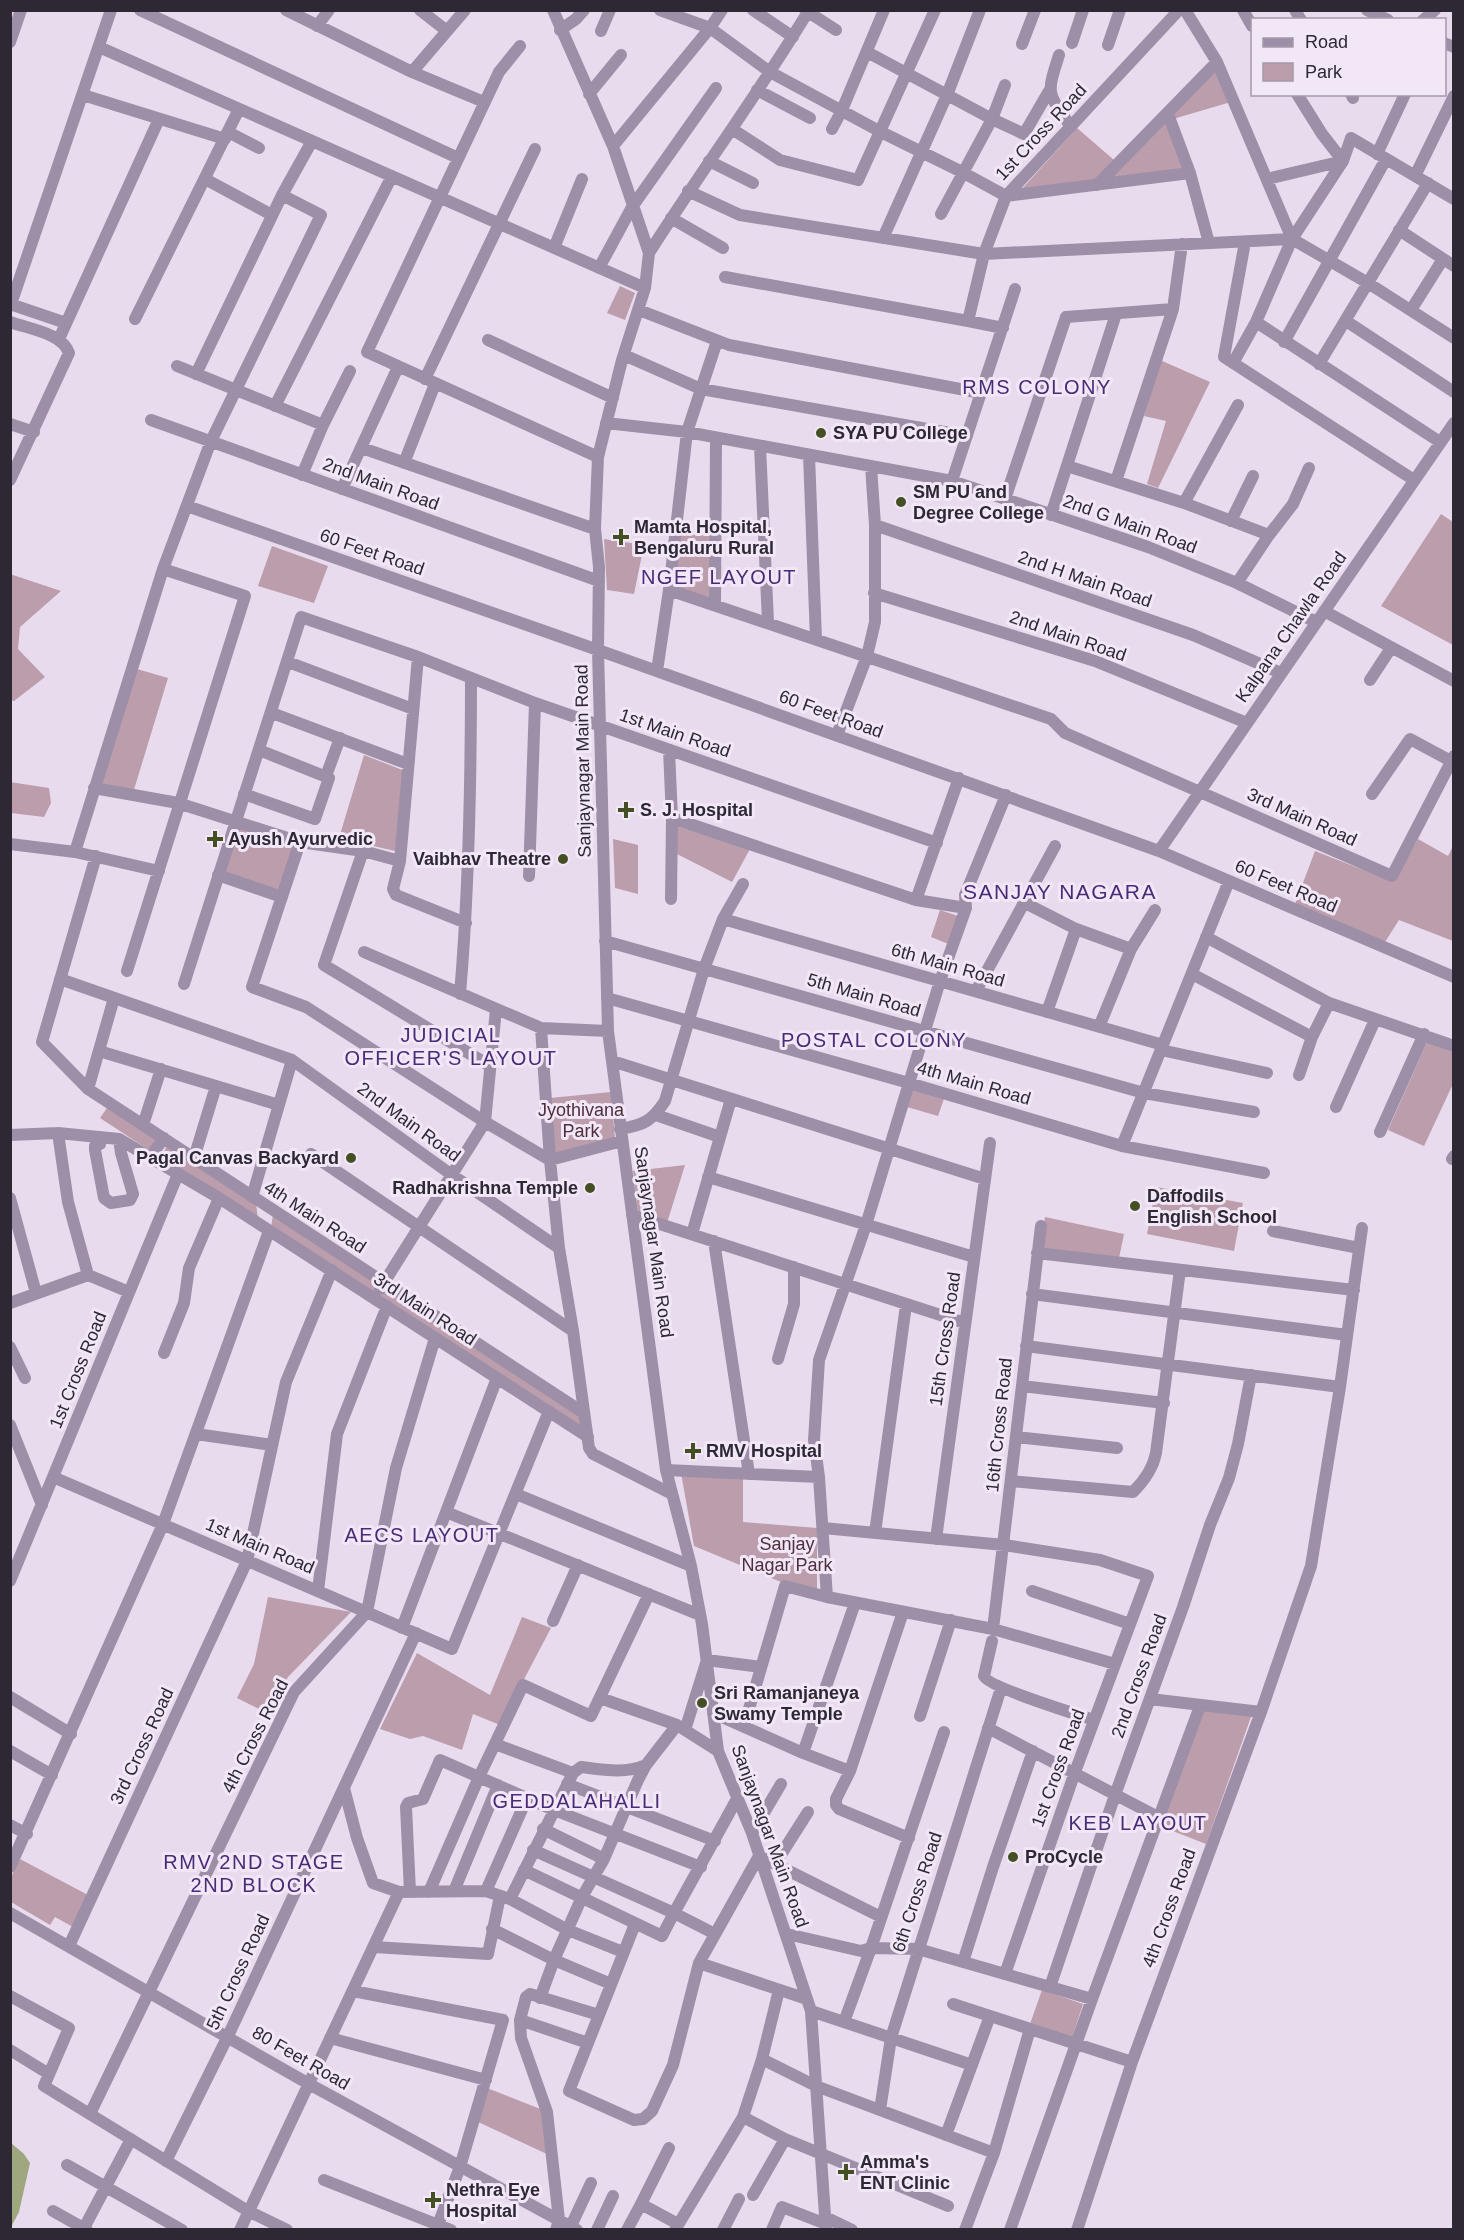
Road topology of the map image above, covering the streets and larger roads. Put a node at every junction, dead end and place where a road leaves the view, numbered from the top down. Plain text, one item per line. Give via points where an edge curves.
1 (21, 10) edge
2 (111, 10) edge
3 (140, 10) edge
4 (286, 10) edge
5 (329, 10) edge
6 (420, 10) edge
7 (465, 10) edge
8 (553, 10) edge
9 (584, 10) edge
10 (610, 10) edge
11 (660, 10) edge
12 (722, 10) edge
13 (753, 10) edge
14 (884, 10) edge
15 (935, 10) edge
16 (980, 10) edge
17 (1035, 10) edge
18 (1083, 10) edge
19 (1120, 10) edge
20 (1179, 10) edge
21 (1185, 10) edge
22 (1243, 10) edge
23 (1367, 10) edge
24 (807, 11) edge
25 (1384, 18) edge
26 (1251, 24) edge
27 (316, 26) junction
28 (710, 28) junction
29 (560, 30) junction
30 (836, 30) dead end
31 (601, 31) dead end
32 (447, 32) junction
33 (12, 34) edge
34 (793, 37) junction
35 (1072, 43) dead end
36 (1022, 44) dead end
37 (1108, 45) dead end
38 (520, 46) dead end
39 (99, 47) junction
40 (867, 52) junction
41 (621, 55) dead end
42 (1059, 55) dead end
43 (1217, 62) junction
44 (412, 72) junction
45 (770, 72) junction
46 (907, 73) junction
47 (1005, 85) dead end
48 (716, 88) dead end
49 (758, 90) junction
50 (1049, 91) junction
51 (589, 94) junction
52 (82, 95) junction
53 (947, 95) junction
54 (1298, 96) edge
55 (1404, 96) edge
56 (1454, 96) edge
57 (484, 102) junction
58 (239, 109) junction
59 (842, 110) junction
60 (1168, 114) junction
61 (810, 118) dead end
62 (159, 119) junction
63 (992, 119) junction
64 (1071, 127) junction
65 (732, 129) junction
66 (832, 129) dead end
67 (881, 132) junction
68 (227, 136) junction
69 (312, 141) junction
70 (613, 146) junction
71 (259, 148) dead end
72 (535, 149) dead end
73 (922, 153) junction
74 (1381, 156) junction
75 (458, 158) junction
76 (709, 161) junction
77 (1343, 161) junction
78 (962, 171) junction
79 (1190, 173) junction
80 (392, 176) junction
81 (1415, 176) junction
82 (205, 179) junction
83 (582, 179) dead end
84 (1267, 179) junction
85 (753, 183) dead end
86 (1428, 183) junction
87 (1454, 184) edge
88 (1097, 185) junction
89 (688, 191) junction
90 (282, 195) junction
91 (1006, 196) junction
92 (439, 197) junction
93 (1450, 197) edge
94 (632, 207) junction
95 (941, 214) dead end
96 (272, 215) junction
97 (671, 218) junction
98 (500, 224) junction
99 (1399, 230) junction
100 (882, 238) junction
101 (1292, 239) junction
102 (1245, 242) junction
103 (1209, 243) junction
104 (1182, 244) junction
105 (554, 248) junction
106 (723, 248) dead end
107 (649, 253) junction
108 (984, 254) junction
109 (1329, 262) junction
110 (1448, 262) edge
111 (599, 268) junction
112 (725, 277) dead end
113 (1368, 283) junction
114 (645, 288) junction
115 (1015, 289) dead end
116 (11, 304) edge
117 (1173, 309) junction
118 (639, 310) junction
119 (1411, 310) junction
120 (1116, 314) junction
121 (135, 319) dead end
122 (968, 321) junction
123 (1346, 321) junction
124 (10, 322) edge
125 (1256, 322) junction
126 (66, 323) junction
127 (1003, 328) junction
128 (1452, 333) edge
129 (59, 339) junction
130 (488, 340) dead end
131 (717, 340) junction
132 (1284, 342) junction
133 (624, 355) junction
134 (1233, 363) junction
135 (1319, 364) junction
136 (177, 366) dead end
137 (399, 367) junction
138 (350, 371) dead end
139 (196, 374) junction
140 (430, 382) junction
141 (701, 389) junction
142 (237, 391) junction
143 (1454, 392) edge
144 (981, 393) junction
145 (613, 398) junction
146 (1238, 405) dead end
147 (275, 406) junction
148 (151, 420) dead end
149 (606, 423) junction
150 (1454, 423) edge
151 (10, 424) edge
152 (322, 425) junction
153 (34, 432) junction
154 (687, 432) junction
155 (967, 436) junction
156 (716, 438) junction
157 (211, 441) junction
158 (1440, 442) junction
159 (760, 446) junction
160 (362, 448) junction
161 (808, 455) junction
162 (598, 457) junction
163 (404, 463) junction
164 (871, 466) junction
165 (1067, 466) junction
166 (1309, 468) dead end
167 (302, 475) junction
168 (1253, 476) dead end
169 (10, 480) edge
170 (1414, 480) junction
171 (952, 481) junction
172 (1116, 481) junction
173 (342, 489) junction
174 (1005, 499) junction
175 (1184, 503) junction
176 (187, 506) junction
177 (1051, 515) junction
178 (1231, 521) junction
179 (875, 525) junction
180 (595, 529) junction
181 (1269, 535) junction
182 (163, 569) junction
183 (599, 581) junction
184 (1237, 583) junction
185 (669, 590) junction
186 (874, 592) junction
187 (715, 604) junction
188 (1324, 611) junction
189 (768, 622) junction
190 (1316, 622) junction
191 (816, 639) junction
192 (1391, 648) junction
193 (598, 650) junction
194 (867, 656) junction
195 (418, 657) junction
196 (288, 662) junction
197 (657, 671) junction
198 (1281, 673) junction
199 (471, 679) junction
200 (1370, 680) dead end
201 (1454, 681) edge
202 (535, 703) junction
203 (413, 709) junction
204 (272, 712) junction
205 (1247, 723) junction
206 (600, 726) junction
207 (837, 735) junction
208 (340, 738) junction
209 (259, 750) junction
210 (669, 750) junction
211 (1452, 758) edge
212 (408, 764) junction
213 (326, 776) junction
214 (959, 778) junction
215 (94, 788) junction
216 (1200, 792) junction
217 (244, 794) junction
218 (1372, 794) dead end
219 (1006, 795) junction
220 (178, 803) junction
221 (672, 818) junction
222 (235, 821) junction
223 (300, 842) junction
224 (937, 843) junction
225 (10, 844) edge
226 (1055, 846) dead end
227 (363, 851) junction
228 (1159, 851) junction
229 (75, 852) junction
230 (96, 856) junction
231 (400, 861) junction
232 (159, 871) junction
233 (218, 875) junction
234 (529, 876) dead end
235 (1229, 881) junction
236 (743, 884) dead end
237 (282, 897) junction
238 (671, 899) dead end
239 (916, 900) junction
240 (1023, 902) junction
241 (966, 908) junction
242 (1155, 910) dead end
243 (723, 919) junction
244 (466, 923) junction
245 (1076, 929) junction
246 (1206, 937) junction
247 (605, 941) junction
248 (1131, 949) junction
249 (364, 952) dead end
250 (704, 969) junction
251 (127, 971) dead end
252 (1191, 974) junction
253 (1454, 977) edge
254 (60, 979) junction
255 (940, 981) junction
256 (184, 984) dead end
257 (976, 991) junction
258 (460, 994) junction
259 (114, 998) junction
260 (607, 998) junction
261 (1329, 1003) junction
262 (496, 1009) junction
263 (1047, 1012) junction
264 (1375, 1020) junction
265 (690, 1022) junction
266 (1100, 1027) junction
267 (541, 1028) junction
268 (608, 1030) junction
269 (925, 1031) junction
270 (1424, 1034) junction
271 (1312, 1037) junction
272 (1454, 1046) edge
273 (1162, 1048) junction
274 (99, 1051) junction
275 (292, 1060) junction
276 (612, 1061) junction
277 (490, 1066) junction
278 (161, 1069) junction
279 (1267, 1073) dead end
280 (1299, 1075) dead end
281 (671, 1080) junction
282 (909, 1083) junction
283 (216, 1086) junction
284 (88, 1089) junction
285 (1144, 1093) junction
286 (731, 1099) junction
287 (279, 1105) junction
288 (1336, 1107) dead end
289 (1254, 1112) dead end
290 (656, 1115) junction
291 (485, 1122) junction
292 (143, 1125) junction
293 (1380, 1132) dead end
294 (58, 1133) junction
295 (621, 1135) junction
296 (10, 1136) edge
297 (720, 1137) junction
298 (164, 1138) junction
299 (100, 1141) junction
300 (119, 1143) junction
301 (990, 1143) dead end
302 (1122, 1146) junction
303 (889, 1149) junction
304 (311, 1154) dead end
305 (150, 1157) junction
306 (194, 1158) junction
307 (550, 1160) junction
308 (1264, 1173) dead end
309 (178, 1174) junction
310 (452, 1175) junction
311 (708, 1177) junction
312 (985, 1179) junction
313 (252, 1197) junction
314 (10, 1198) edge
315 (219, 1198) junction
316 (12, 1212) edge
317 (632, 1215) junction
318 (866, 1225) junction
319 (1041, 1226) dead end
320 (419, 1228) junction
321 (1362, 1228) dead end
322 (269, 1231) junction
323 (1273, 1231) dead end
324 (692, 1234) junction
325 (714, 1241) junction
326 (559, 1248) junction
327 (1359, 1248) junction
328 (1037, 1253) junction
329 (974, 1257) junction
330 (794, 1267) junction
331 (332, 1270) junction
332 (1179, 1270) junction
333 (88, 1275) junction
334 (384, 1283) junction
335 (847, 1285) junction
336 (1354, 1290) junction
337 (129, 1292) junction
338 (36, 1293) junction
339 (1032, 1294) junction
340 (375, 1298) junction
341 (10, 1303) edge
342 (906, 1305) junction
343 (387, 1306) junction
344 (1173, 1313) junction
345 (965, 1323) junction
346 (573, 1330) junction
347 (1347, 1335) junction
348 (435, 1338) junction
349 (1026, 1346) junction
350 (12, 1352) edge
351 (164, 1353) dead end
352 (778, 1359) dead end
353 (1166, 1364) junction
354 (1251, 1375) junction
355 (25, 1378) dead end
356 (497, 1378) junction
357 (1022, 1386) junction
358 (1340, 1387) junction
359 (1164, 1403) junction
360 (549, 1411) junction
361 (584, 1413) junction
362 (10, 1425) edge
363 (196, 1434) junction
364 (588, 1437) junction
365 (1016, 1437) junction
366 (273, 1445) junction
367 (1117, 1448) dead end
368 (666, 1470) junction
369 (749, 1474) junction
370 (53, 1477) junction
371 (819, 1477) junction
372 (1011, 1481) junction
373 (516, 1494) junction
374 (672, 1494) junction
375 (42, 1505) junction
376 (446, 1512) junction
377 (163, 1524) junction
378 (823, 1528) junction
379 (500, 1533) junction
380 (875, 1533) junction
381 (936, 1539) junction
382 (1004, 1545) junction
383 (247, 1561) junction
384 (578, 1565) junction
385 (691, 1566) junction
386 (10, 1581) edge
387 (318, 1591) junction
388 (1032, 1591) dead end
389 (649, 1594) junction
390 (826, 1597) junction
391 (855, 1603) junction
392 (367, 1612) junction
393 (903, 1612) junction
394 (700, 1615) junction
395 (553, 1620) dead end
396 (951, 1620) junction
397 (1130, 1624) junction
398 (402, 1628) junction
399 (416, 1633) junction
400 (992, 1635) junction
401 (707, 1660) junction
402 (1115, 1664) junction
403 (761, 1668) junction
404 (1001, 1688) junction
405 (10, 1697) edge
406 (600, 1698) junction
407 (1149, 1699) junction
408 (1200, 1706) junction
409 (1261, 1712) junction
410 (713, 1713) junction
411 (920, 1716) dead end
412 (1094, 1720) junction
413 (744, 1726) junction
414 (681, 1728) junction
415 (988, 1728) junction
416 (944, 1732) dead end
417 (71, 1734) junction
418 (495, 1744) junction
419 (10, 1751) edge
420 (718, 1751) junction
421 (1033, 1751) junction
422 (803, 1753) junction
423 (646, 1765) junction
424 (850, 1771) junction
425 (1075, 1772) junction
426 (52, 1776) junction
427 (479, 1777) junction
428 (570, 1778) junction
429 (781, 1784) dead end
430 (498, 1785) junction
431 (344, 1788) junction
432 (1115, 1795) junction
433 (738, 1797) junction
434 (527, 1798) junction
435 (627, 1807) junction
436 (554, 1810) junction
437 (808, 1812) dead end
438 (1158, 1816) junction
439 (10, 1825) edge
440 (543, 1829) junction
441 (616, 1832) junction
442 (752, 1833) junction
443 (27, 1834) junction
444 (909, 1838) junction
445 (715, 1841) junction
446 (533, 1850) junction
447 (759, 1856) junction
448 (604, 1859) junction
449 (775, 1864) junction
450 (10, 1867) edge
451 (701, 1867) junction
452 (524, 1870) junction
453 (594, 1877) junction
454 (405, 1892) junction
455 (429, 1892) junction
456 (454, 1892) junction
457 (486, 1892) junction
458 (505, 1897) junction
459 (582, 1897) junction
460 (10, 1913) edge
461 (674, 1913) junction
462 (881, 1917) junction
463 (634, 1924) junction
464 (492, 1929) junction
465 (568, 1930) junction
466 (715, 1934) junction
467 (787, 1934) junction
468 (69, 1946) junction
469 (374, 1947) junction
470 (918, 1948) junction
471 (868, 1949) junction
472 (623, 1952) junction
473 (554, 1960) junction
474 (963, 1962) junction
475 (699, 1963) junction
476 (1005, 1974) junction
477 (611, 1984) junction
478 (1050, 1987) junction
479 (779, 1990) junction
480 (352, 1991) junction
481 (149, 1992) junction
482 (10, 1996) edge
483 (535, 1996) junction
484 (1092, 1999) junction
485 (953, 2004) dead end
486 (809, 2005) junction
487 (599, 2015) junction
488 (990, 2016) junction
489 (520, 2020) junction
490 (844, 2022) junction
491 (1030, 2029) junction
492 (228, 2036) junction
493 (330, 2038) junction
494 (891, 2038) junction
495 (588, 2043) junction
496 (1076, 2043) junction
497 (10, 2050) edge
498 (762, 2059) junction
499 (1132, 2062) junction
500 (972, 2065) junction
501 (50, 2074) junction
502 (486, 2080) junction
503 (309, 2084) junction
504 (816, 2085) junction
505 (880, 2110) junction
506 (90, 2114) junction
507 (743, 2117) junction
508 (946, 2135) junction
509 (131, 2139) junction
510 (785, 2139) junction
511 (669, 2148) dead end
512 (821, 2153) junction
513 (994, 2153) junction
514 (166, 2161) junction
515 (67, 2165) dead end
516 (460, 2166) junction
517 (324, 2180) dead end
518 (591, 2182) dead end
519 (106, 2187) junction
520 (753, 2195) dead end
521 (613, 2196) dead end
522 (739, 2199) dead end
523 (641, 2204) junction
524 (948, 2206) dead end
525 (53, 2211) dead end
526 (244, 2220) edge
527 (826, 2224) edge
528 (557, 2225) edge
529 (437, 2227) edge
530 (676, 2227) edge
531 (574, 2228) edge
532 (86, 2229) edge
533 (182, 2229) edge
534 (233, 2229) edge
535 (287, 2229) edge
536 (451, 2229) edge
537 (597, 2229) edge
538 (627, 2229) edge
539 (723, 2229) edge
540 (772, 2229) edge
541 (852, 2229) edge
542 (965, 2229) edge
543 (1010, 2229) edge
544 (1077, 2229) edge

1 - 33 street
2 - 39 street
3 - 75 street
4 - 27 street
5 - 27 street
6 - 32 street
7 - 32 street
8 - 29 street, Sanjaynagar Main Road
9 - 29 street
10 - 31 street
11 - 28 street
12 - 28 street
13 - 34 street
14 - 40 street
15 - 46 street
16 - 53 street
17 - 36 street
18 - 35 street
19 - 37 street
20 - 64 street, 1st Cross Road
21 - 43 street
22 - 26 street
23 - 25 street
24 - 30 street
24 - 34 street
27 - 44 street
28 - 45 street
28 - 70 street
29 - 51 street, Sanjaynagar Main Road
32 - 44 street
34 - 45 street
38 - 57 street via 499,72
39 - 52 street
39 - 58 street
40 - 46 street
40 - 59 street
41 - 51 street
42 - 50 street
43 - 60 street
43 - 84 street
44 - 57 street
45 - 49 street
45 - 59 street
46 - 53 street
46 - 67 street
47 - 63 street
48 - 94 street
49 - 61 street
49 - 65 street
50 - 63 street via 1024,134
50 - 64 street
51 - 70 street, Sanjaynagar Main Road
52 - 62 street
52 - 116 street
53 - 63 street
53 - 73 street
54 - 77 street
55 - 74 street
56 - 81 street
57 - 75 street
58 - 68 street
58 - 69 street
59 - 66 street
59 - 67 street
60 - 79 street
60 - 88 street
62 - 68 street
62 - 126 street
63 - 78 street
64 - 91 street, 1st Cross Road
65 - 67 street via 780,160 858,180
65 - 76 street
67 - 73 street
68 - 71 street
68 - 82 street
69 - 80 street
69 - 90 street
70 - 94 street, Sanjaynagar Main Road
72 - 98 street
73 - 78 street
73 - 100 street
74 - 77 street via 1351,138
74 - 81 street
74 - 109 street
75 - 92 street
76 - 85 street
76 - 89 street
77 - 84 street
77 - 101 street
78 - 91 street
78 - 95 street
79 - 88 street
79 - 103 street
80 - 92 street
80 - 147 street
81 - 86 street
82 - 96 street
82 - 121 street
83 - 105 street
84 - 101 street
86 - 93 street
86 - 99 street
87 - 93 street
88 - 91 street
89 - 97 street
89 - 100 street via 740,215
90 - 96 street
90 - 142 street via 321,215
91 - 108 street, 1st Cross Road
92 - 98 street
92 - 137 street via 367,352
94 - 107 street, Sanjaynagar Main Road
94 - 111 street
96 - 139 street
97 - 106 street
97 - 107 street
98 - 105 street
98 - 140 street
99 - 110 street
99 - 113 street
100 - 108 street
101 - 102 street
101 - 109 street
101 - 125 street
102 - 103 street
102 - 134 street via 1224,357
103 - 104 street
104 - 108 street
104 - 117 street
105 - 111 street
107 - 114 street, Sanjaynagar Main Road
108 - 122 street, 1st Cross Road
109 - 113 street
109 - 132 street
110 - 119 street
111 - 114 street
112 - 122 street
113 - 119 street
113 - 123 street
114 - 118 street, Sanjaynagar Main Road
115 - 127 street
116 - 126 street
117 - 120 street
117 - 172 street
118 - 131 street
118 - 133 street, Sanjaynagar Main Road
119 - 128 street
120 - 165 street
120 - 174 street via 1066,317
122 - 127 street
123 - 135 street
123 - 143 street
124 - 129 street
125 - 132 street
125 - 134 street
126 - 129 street
127 - 144 street
129 - 153 street via 69,353
130 - 145 street
131 - 141 street
131 - 144 street
132 - 135 street
133 - 141 street
133 - 145 street, Sanjaynagar Main Road
134 - 170 street
135 - 158 street
136 - 139 street
137 - 140 street
137 - 160 street
138 - 152 street
139 - 142 street
140 - 162 street
140 - 163 street
141 - 154 street
141 - 155 street
142 - 147 street
142 - 157 street
144 - 155 street
145 - 149 street, Sanjaynagar Main Road
146 - 175 street
147 - 152 street
148 - 157 street, 2nd Main Road
149 - 154 street, 2nd G Main Road
149 - 162 street, Sanjaynagar Main Road
150 - 158 street, Kalpana Chawla Road
151 - 153 street
152 - 167 street
153 - 169 street
154 - 156 street, 2nd G Main Road
154 - 185 street
155 - 171 street
156 - 159 street, 2nd G Main Road
156 - 187 street
157 - 167 street, 2nd Main Road
157 - 176 street
158 - 170 street, Kalpana Chawla Road
159 - 161 street, 2nd G Main Road
159 - 189 street
160 - 163 street
160 - 173 street
161 - 164 street, 2nd G Main Road
161 - 191 street
162 - 180 street, Sanjaynagar Main Road
163 - 180 street
164 - 171 street, 2nd G Main Road
164 - 179 street
165 - 172 street
165 - 177 street
166 - 181 street via 1293,504
167 - 173 street, 2nd Main Road
168 - 178 street
170 - 188 street, Kalpana Chawla Road
171 - 174 street, 2nd G Main Road
172 - 175 street
173 - 183 street, 2nd Main Road
174 - 177 street, 2nd G Main Road
175 - 178 street
176 - 182 street
176 - 193 street, 60 Feet Road
177 - 184 street, 2nd G Main Road via 1148,547
178 - 181 street
179 - 186 street
179 - 198 street, 2nd H Main Road via 1192,635
180 - 183 street, Sanjaynagar Main Road
181 - 184 street
182 - 215 street
182 - 220 street via 245,596
183 - 193 street, Sanjaynagar Main Road
184 - 190 street, 2nd G Main Road
185 - 187 street, 3rd Main Road
185 - 197 street
186 - 194 street via 875,622
186 - 205 street, 2nd Main Road via 1095,661
187 - 189 street, 3rd Main Road
188 - 190 street, Kalpana Chawla Road
188 - 192 street
189 - 191 street, 3rd Main Road
190 - 198 street, Kalpana Chawla Road
191 - 194 street, 3rd Main Road
192 - 200 street
192 - 201 street
193 - 197 street, 60 Feet Road
193 - 206 street, Sanjaynagar Main Road
194 - 207 street
194 - 216 street, 3rd Main Road via 1051,719 1065,733
195 - 196 street, 1st Main Road via 301,617
195 - 199 street, 1st Main Road
195 - 203 street
196 - 203 street
196 - 204 street
197 - 207 street, 60 Feet Road
198 - 205 street, Kalpana Chawla Road
199 - 202 street, 1st Main Road
199 - 244 street
202 - 206 street, 1st Main Road
202 - 234 street
203 - 212 street
204 - 208 street
204 - 209 street
205 - 216 street, Kalpana Chawla Road
206 - 210 street, 1st Main Road
206 - 247 street, Sanjaynagar Main Road
207 - 214 street, 60 Feet Road
208 - 212 street
208 - 213 street
209 - 213 street
209 - 217 street
210 - 221 street
210 - 224 street, 1st Main Road
211 - 216 street, 3rd Main Road via 1392,876
211 - 218 street via 1410,739
212 - 231 street
213 - 217 street via 329,778 315,819
214 - 219 street, 60 Feet Road
214 - 224 street
215 - 220 street
215 - 229 street
216 - 228 street, Kalpana Chawla Road
217 - 222 street
219 - 228 street, 60 Feet Road
219 - 241 street via 965,895
220 - 222 street
220 - 232 street
221 - 238 street
221 - 239 street
222 - 223 street
222 - 233 street
223 - 227 street
223 - 237 street
224 - 239 street
225 - 229 street
226 - 240 street
227 - 231 street
227 - 277 street via 324,965
228 - 235 street, 60 Feet Road
229 - 230 street
230 - 232 street
230 - 254 street
231 - 244 street via 393,889 396,895
232 - 251 street
233 - 237 street
233 - 256 street
235 - 246 street
235 - 253 street, 60 Feet Road
236 - 243 street
237 - 291 street via 252,987 306,1007
239 - 241 street
240 - 245 street
240 - 257 street
241 - 255 street
242 - 248 street
243 - 250 street
243 - 255 street, 6th Main Road
244 - 258 street
245 - 248 street
245 - 263 street
246 - 252 street
246 - 261 street
247 - 250 street, 5th Main Road
247 - 260 street, Sanjaynagar Main Road
248 - 266 street
249 - 258 street
250 - 265 street
250 - 269 street, 5th Main Road
252 - 271 street
252 - 273 street
254 - 259 street, 2nd Main Road
254 - 284 street, 4th Main Road via 42,1041
255 - 257 street, 6th Main Road
255 - 269 street
257 - 263 street, 6th Main Road
258 - 262 street
259 - 274 street
259 - 275 street, 2nd Main Road
260 - 265 street, 4th Main Road
260 - 268 street, Sanjaynagar Main Road
261 - 264 street
261 - 271 street
262 - 267 street
262 - 277 street
263 - 266 street, 6th Main Road
264 - 270 street
264 - 288 street
265 - 281 street
265 - 282 street, 4th Main Road
266 - 273 street, 6th Main Road
267 - 268 street
267 - 307 street
268 - 276 street, Sanjaynagar Main Road
269 - 282 street
269 - 285 street, 5th Main Road
270 - 272 street
270 - 293 street
271 - 280 street
273 - 279 street, 6th Main Road
273 - 285 street
274 - 278 street
274 - 284 street
275 - 287 street
275 - 310 street, 2nd Main Road
276 - 281 street
276 - 295 street, Sanjaynagar Main Road
277 - 291 street
278 - 283 street
278 - 292 street
281 - 286 street
281 - 290 street
282 - 302 street, 4th Main Road
282 - 303 street
283 - 287 street
283 - 306 street
284 - 292 street, 4th Main Road
285 - 289 street, 5th Main Road
285 - 302 street
286 - 297 street
286 - 303 street
287 - 313 street
290 - 295 street
290 - 297 street
291 - 307 street
291 - 310 street
292 - 298 street, 4th Main Road
294 - 296 street, 3rd Main Road
294 - 299 street, 3rd Main Road
294 - 333 street via 68,1202
295 - 307 street
295 - 317 street, Sanjaynagar Main Road
297 - 311 street
298 - 305 street
298 - 306 street, 4th Main Road
299 - 300 street, 3rd Main Road
299 - 300 street via 95,1150 104,1198 111,1203 130,1200 133,1194
300 - 305 street, 3rd Main Road
301 - 312 street, 15th Cross Road
302 - 308 street, 4th Main Road
303 - 312 street
303 - 318 street
304 - 320 street
305 - 309 street, 3rd Main Road
306 - 313 street, 4th Main Road
307 - 326 street
309 - 315 street, 3rd Main Road
309 - 337 street, 1st Cross Road
310 - 320 street
310 - 326 street, 2nd Main Road
311 - 318 street
311 - 324 street
312 - 329 street, 15th Cross Road
313 - 334 street, 4th Main Road
314 - 316 street
315 - 322 street, 3rd Main Road
315 - 351 street via 189,1268 184,1303
316 - 338 street
317 - 324 street
317 - 368 street, Sanjaynagar Main Road
318 - 329 street
318 - 335 street
319 - 328 street, 16th Cross Road
320 - 334 street
320 - 346 street
321 - 327 street
322 - 331 street, 3rd Main Road
322 - 363 street
323 - 327 street
324 - 325 street
325 - 330 street
325 - 369 street
326 - 346 street
327 - 336 street
328 - 332 street
328 - 339 street, 16th Cross Road
329 - 345 street, 15th Cross Road
330 - 335 street
330 - 352 street via 794,1304
331 - 340 street, 3rd Main Road
331 - 366 street via 286,1382
332 - 336 street
332 - 344 street
333 - 337 street
333 - 338 street
334 - 340 street
334 - 361 street, 4th Main Road
335 - 342 street
335 - 371 street via 819,1360 814,1440
336 - 347 street
337 - 370 street, 1st Cross Road
338 - 341 street
339 - 344 street
339 - 349 street, 16th Cross Road
340 - 343 street, 3rd Main Road
342 - 345 street
342 - 380 street
343 - 348 street, 3rd Main Road
343 - 387 street via 337,1434
344 - 347 street
344 - 353 street
345 - 381 street, 15th Cross Road
346 - 361 street
347 - 358 street
348 - 356 street, 3rd Main Road
348 - 392 street via 396,1468
349 - 353 street
349 - 357 street, 16th Cross Road
350 - 355 street
353 - 354 street
353 - 359 street
354 - 358 street
354 - 407 street, 2nd Cross Road via 1229,1478
356 - 360 street, 3rd Main Road
356 - 376 street
357 - 359 street
357 - 365 street, 16th Cross Road
358 - 409 street, 4th Cross Road via 1311,1566
359 - 372 street via 1154,1463 1132,1492
360 - 364 street, 3rd Main Road
360 - 373 street
361 - 364 street
362 - 375 street
363 - 366 street
363 - 377 street
364 - 374 street via 593,1454
365 - 367 street
365 - 372 street, 16th Cross Road
366 - 383 street
368 - 369 street
368 - 374 street, Sanjaynagar Main Road
369 - 371 street
370 - 375 street, 1st Cross Road
370 - 377 street, 1st Main Road
371 - 378 street
372 - 382 street, 16th Cross Road
373 - 379 street
373 - 385 street
374 - 385 street, Sanjaynagar Main Road
375 - 386 street, 1st Cross Road
376 - 379 street
376 - 398 street
377 - 383 street, 1st Main Road
377 - 417 street
378 - 380 street
378 - 390 street
379 - 384 street
379 - 399 street, 1st Main Road via 452,1649
380 - 381 street
381 - 382 street
382 - 397 street, 1st Cross Road via 1100,1560 1148,1576
382 - 400 street, 16th Cross Road
383 - 387 street, 1st Main Road
383 - 468 street, 3rd Cross Road
384 - 389 street
384 - 395 street
385 - 394 street, Sanjaynagar Main Road
387 - 392 street, 1st Main Road
388 - 397 street
389 - 394 street
389 - 406 street
390 - 391 street
390 - 403 street via 785,1586
391 - 393 street
391 - 422 street
392 - 398 street, 1st Main Road
392 - 481 street, 4th Cross Road via 294,1692
393 - 396 street
393 - 424 street
394 - 401 street, Sanjaynagar Main Road
396 - 400 street
396 - 411 street
397 - 402 street, 1st Cross Road
398 - 399 street, 1st Main Road
399 - 431 street, 5th Cross Road
400 - 402 street
400 - 404 street, 16th Cross Road via 984,1679
401 - 403 street
401 - 410 street, Sanjaynagar Main Road
401 - 414 street
402 - 412 street, 1st Cross Road
403 - 413 street
404 - 412 street
404 - 415 street, 6th Cross Road
405 - 417 street
406 - 414 street
406 - 418 street via 591,1716 523,1685
407 - 408 street
407 - 432 street, 2nd Cross Road
408 - 409 street
408 - 438 street
409 - 499 street, 4th Cross Road
410 - 413 street
410 - 420 street, Sanjaynagar Main Road
412 - 425 street, 1st Cross Road
413 - 422 street
414 - 420 street
414 - 423 street
415 - 421 street
415 - 470 street, 6th Cross Road
416 - 444 street
417 - 426 street
418 - 427 street
418 - 428 street
419 - 426 street
420 - 433 street, Sanjaynagar Main Road
421 - 425 street
421 - 474 street
422 - 424 street
423 - 428 street via 615,1772 581,1767
423 - 435 street
424 - 444 street via 836,1805
425 - 432 street
425 - 476 street, 1st Cross Road
426 - 443 street
427 - 430 street
427 - 454 street via 440,1760 423,1799 405,1807
427 - 455 street
428 - 435 street
428 - 436 street
429 - 442 street
430 - 434 street
430 - 456 street
431 - 454 street via 372,1883
431 - 492 street, 5th Cross Road
432 - 438 street
432 - 478 street, 2nd Cross Road
433 - 442 street, Sanjaynagar Main Road
433 - 445 street
434 - 436 street
434 - 457 street
435 - 441 street
435 - 445 street
436 - 440 street
436 - 441 street
437 - 449 street
438 - 484 street
439 - 443 street
440 - 446 street
440 - 448 street
441 - 448 street
441 - 451 street
442 - 447 street, Sanjaynagar Main Road
443 - 450 street
444 - 462 street
445 - 451 street
446 - 452 street
446 - 453 street
447 - 449 street
447 - 466 street
447 - 467 street, Sanjaynagar Main Road
448 - 453 street
449 - 462 street
451 - 461 street
452 - 458 street
452 - 459 street
453 - 459 street
453 - 461 street
454 - 455 street
454 - 469 street
455 - 456 street
456 - 457 street
457 - 458 street
458 - 464 street
458 - 465 street
459 - 463 street
459 - 465 street
460 - 468 street, 80 Feet Road
461 - 463 street via 662,1936
461 - 466 street
462 - 471 street
463 - 472 street
464 - 469 street via 488,1954
464 - 473 street
465 - 472 street
465 - 473 street
466 - 475 street
467 - 471 street
467 - 486 street, Sanjaynagar Main Road
468 - 481 street, 80 Feet Road
469 - 480 street
470 - 471 street
470 - 474 street
470 - 494 street, 6th Cross Road
471 - 490 street
472 - 477 street
473 - 477 street
473 - 483 street
474 - 476 street
475 - 479 street
475 - 495 street via 673,2065 652,2111 643,2119 634,2120 569,2091
476 - 478 street
477 - 487 street
478 - 484 street
479 - 486 street
479 - 498 street
480 - 493 street
480 - 502 street via 503,2020
481 - 492 street, 80 Feet Road
481 - 506 street, 4th Cross Road
482 - 501 street via 69,2028
483 - 487 street
483 - 489 street via 526,1997
484 - 496 street
485 - 488 street
486 - 490 street
486 - 504 street, Sanjaynagar Main Road
487 - 495 street
488 - 491 street
488 - 500 street
489 - 495 street
489 - 528 street via 521,2038 547,2112
490 - 494 street
491 - 496 street
491 - 513 street
492 - 503 street, 80 Feet Road
492 - 514 street, 5th Cross Road
493 - 502 street
493 - 503 street
494 - 500 street
494 - 505 street, 6th Cross Road
496 - 499 street
496 - 543 street
497 - 501 street
498 - 504 street
498 - 507 street
499 - 544 street, 4th Cross Road
500 - 508 street
501 - 506 street via 44,2086
502 - 516 street
503 - 516 street, 80 Feet Road
503 - 526 street
504 - 505 street
504 - 512 street, Sanjaynagar Main Road
505 - 508 street
506 - 509 street
507 - 510 street
507 - 530 street
508 - 513 street
509 - 514 street
509 - 519 street
510 - 512 street
510 - 520 street
511 - 523 street
512 - 524 street
512 - 527 street, Sanjaynagar Main Road
513 - 542 street
514 - 526 street
515 - 519 street
516 - 528 street, 80 Feet Road
516 - 529 street
517 - 529 street
518 - 531 street
519 - 532 street
519 - 533 street
521 - 537 street
522 - 539 street
523 - 530 street
523 - 538 street
525 - 532 street
526 - 534 street
526 - 535 street
527 - 540 street via 782,2207
527 - 541 street
528 - 531 street, 80 Feet Road
529 - 536 street

